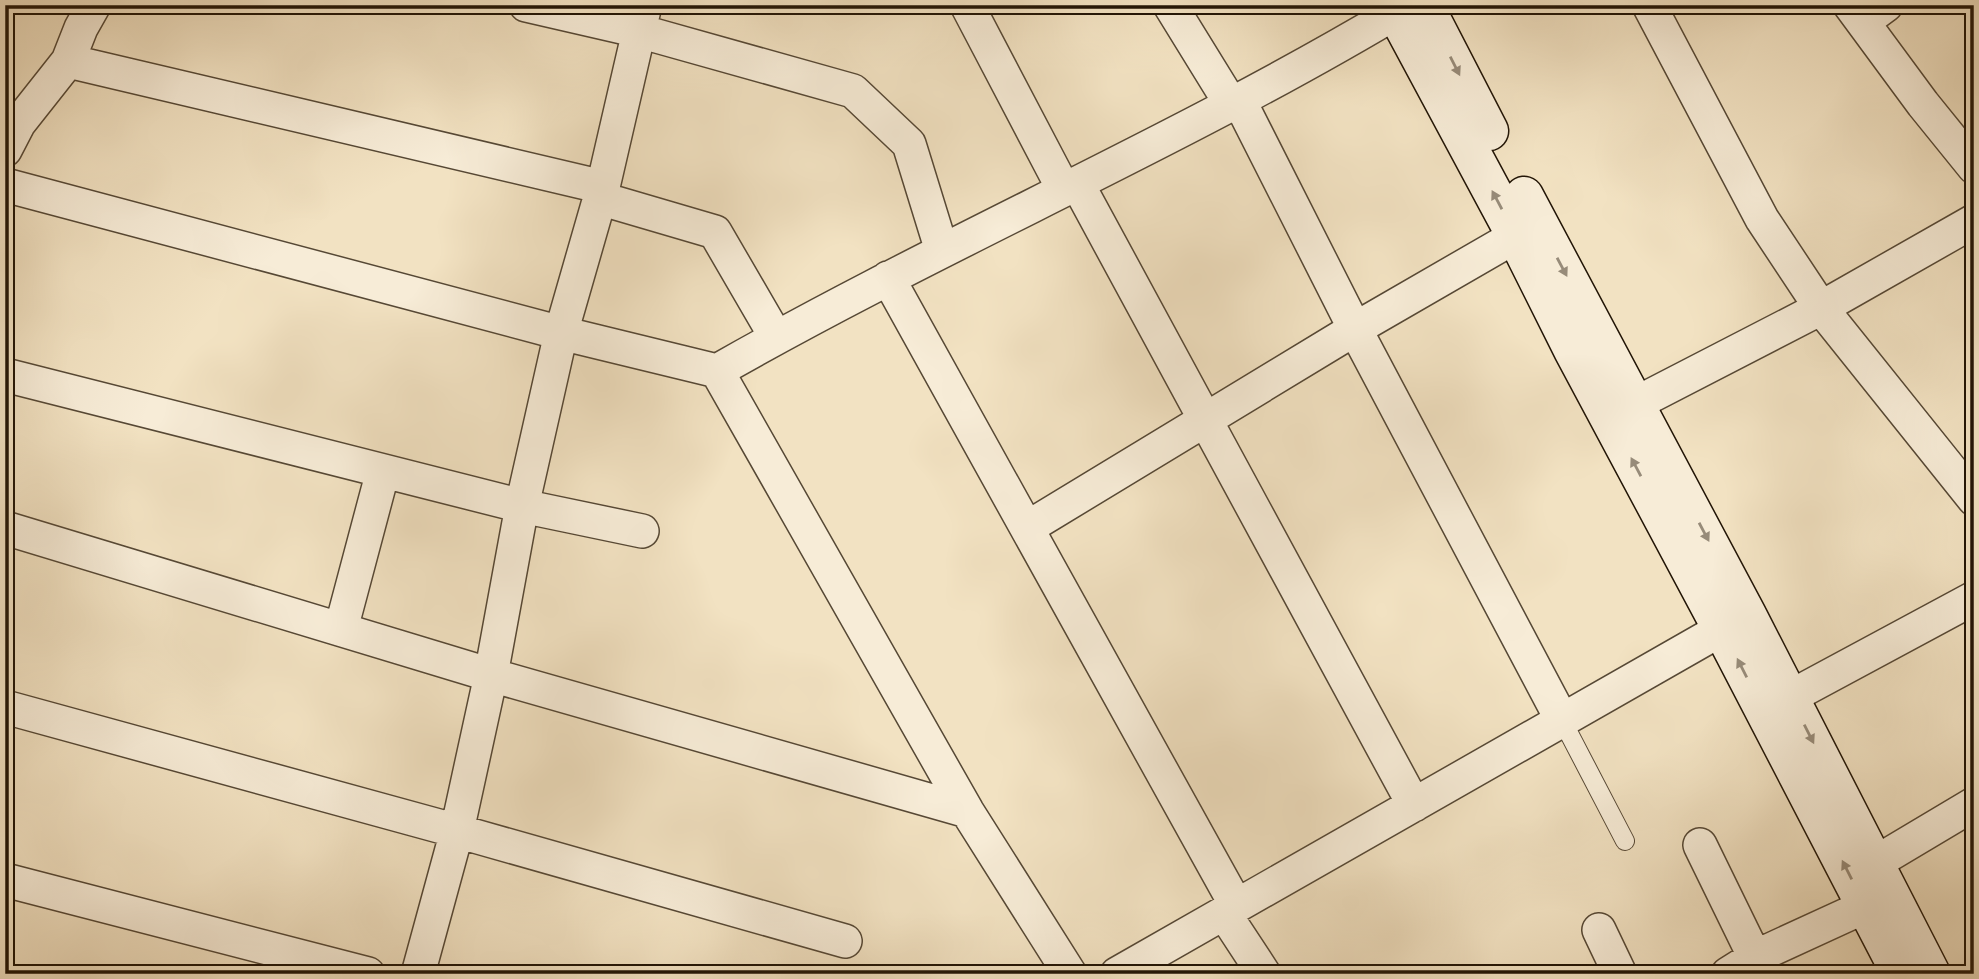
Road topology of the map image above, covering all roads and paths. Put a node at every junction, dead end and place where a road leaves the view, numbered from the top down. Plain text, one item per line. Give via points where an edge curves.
1 (94, 5) edge
2 (526, 5) edge
3 (967, 5) edge
4 (1170, 5) edge
5 (1649, 5) edge
6 (1405, 7) edge
7 (1866, 11) edge
8 (642, 18) edge
9 (68, 61) junction
10 (1235, 102) junction
11 (10, 128) edge
12 (1974, 167) edge
13 (5, 185) edge
14 (1071, 186) junction
15 (601, 192) junction
16 (1974, 221) edge
17 (1516, 236) junction
18 (942, 251) junction
19 (888, 278) junction
20 (1821, 308) junction
21 (1355, 329) junction
22 (561, 334) junction
23 (776, 337) junction
24 (717, 371) junction
25 (5, 375) edge
26 (1635, 404) junction
27 (1205, 419) junction
28 (383, 471) junction
29 (1974, 499) edge
30 (522, 506) junction
31 (5, 528) edge
32 (1027, 528) junction
33 (642, 531) dead end
34 (1974, 598) edge
35 (341, 629) junction
36 (1722, 629) junction
37 (491, 674) junction
38 (1790, 698) junction
39 (5, 707) edge
40 (1562, 720) junction
41 (1974, 804) edge
42 (1414, 805) junction
43 (967, 811) junction
44 (457, 831) junction
45 (1625, 841) dead end
46 (1700, 845) dead end
47 (1875, 863) junction
48 (5, 880) edge
49 (1866, 906) junction
50 (1230, 909) junction
51 (1599, 930) dead end
52 (845, 941) dead end
53 (1749, 968) edge
54 (368, 974) edge
55 (418, 974) edge
56 (1070, 974) edge
57 (1117, 974) edge
58 (1264, 974) edge
59 (1620, 974) edge
60 (1901, 974) edge
61 (1931, 974) edge

1 - 9 street
2 - 8 street
3 - 14 street
4 - 10 street
5 - 20 street via 1762,219
6 - 10 street
17 -> 6 main road
6 -> 26 main road
7 - 12 street via 1923,104
8 - 15 street
8 - 18 street via 853,91 909,144
9 - 11 street
9 - 15 street
10 - 14 street
10 - 21 street
13 - 22 street
14 - 18 street
14 - 27 street
15 - 22 street
15 - 23 street via 715,232
16 - 20 street
17 - 21 street
36 -> 17 main road
18 - 19 street
19 - 23 street
19 - 32 street
20 - 26 street
20 - 29 street
21 - 27 street
21 - 40 street
22 - 24 street
22 - 30 street
23 - 24 street
24 - 43 street
25 - 28 street
26 -> 38 main road
27 - 32 street
27 - 42 street
28 - 30 street
28 - 35 street
30 - 33 street
30 - 37 street
31 - 35 street
32 - 50 street
34 - 38 street
35 - 37 street
36 - 40 street
49 -> 36 main road
37 - 43 street
37 - 44 street
38 -> 47 main road
39 - 44 street
40 - 42 street
40 - 45 lane
41 - 47 street
42 - 50 street
43 - 56 street
44 - 52 street
44 - 55 street
46 - 53 street
47 - 61 main road
48 - 54 street
49 - 53 street
49 - 60 main road
50 - 57 street
50 - 58 street
51 - 59 street

